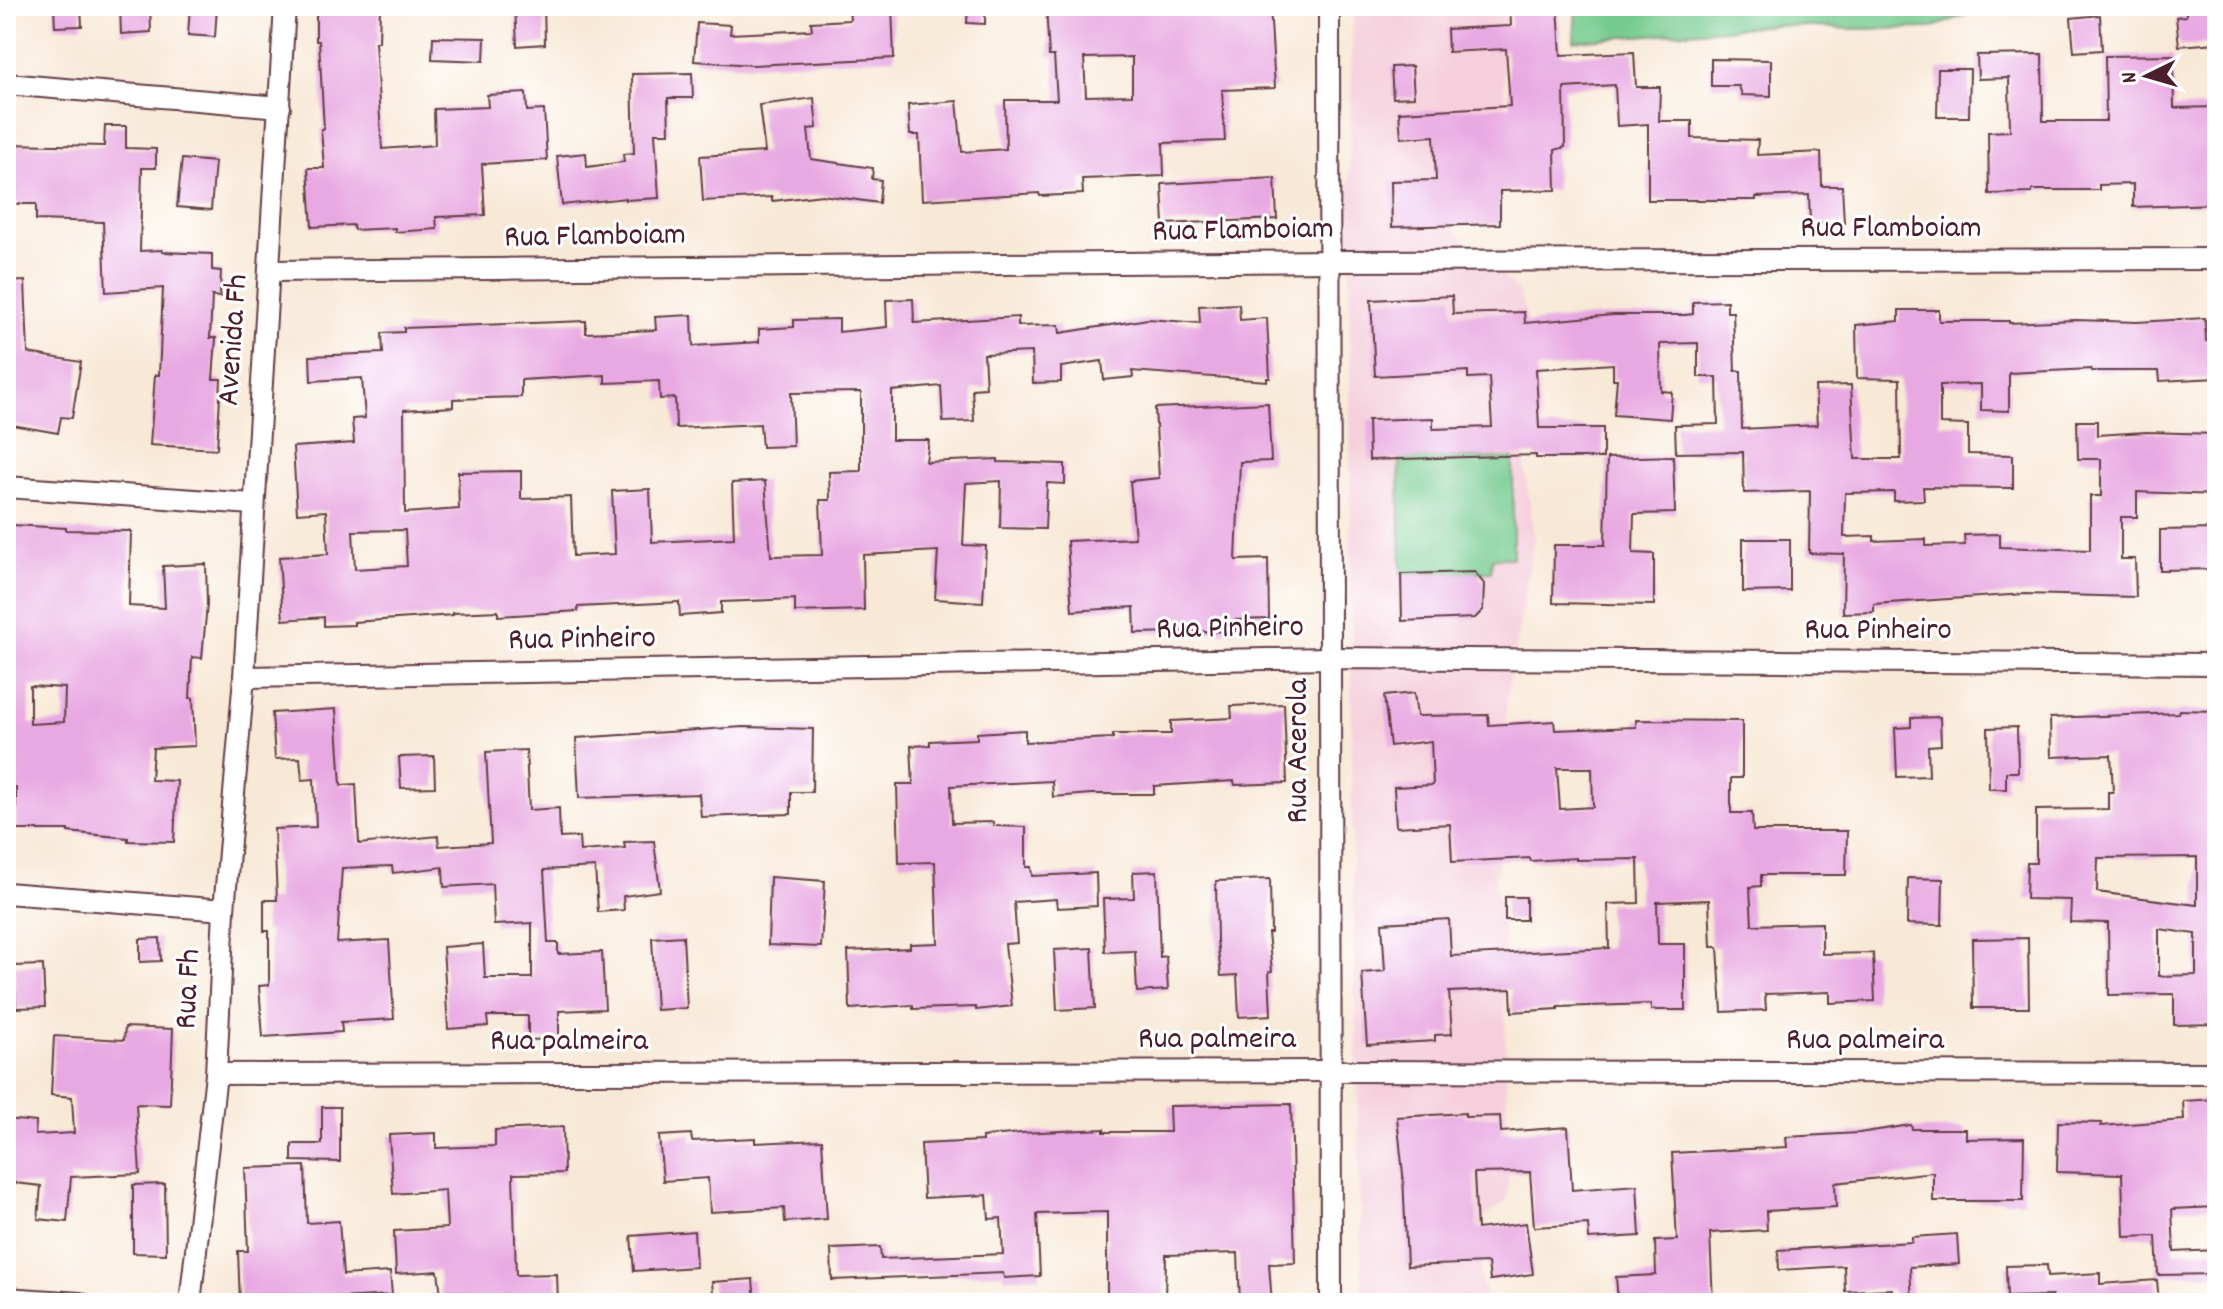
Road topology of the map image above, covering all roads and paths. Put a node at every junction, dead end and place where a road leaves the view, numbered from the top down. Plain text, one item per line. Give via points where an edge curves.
1 (285, 6) edge
2 (1329, 6) edge
3 (6, 84) edge
4 (280, 107) junction
5 (2217, 259) edge
6 (1329, 261) junction
7 (269, 271) junction
8 (6, 487) edge
9 (253, 504) junction
10 (1330, 658) junction
11 (2217, 664) edge
12 (244, 677) junction
13 (6, 893) edge
14 (224, 910) junction
15 (1331, 1071) junction
16 (2217, 1073) edge
17 (216, 1074) junction
18 (6, 1298) edge
19 (80, 1303) edge
20 (190, 1303) edge
21 (1331, 1303) edge

1 - 4 street, Avenida Fh
2 - 6 street, Rua Acerola
3 - 4 street
4 - 7 street, Avenida Fh
5 - 6 street, Rua Flamboiam
6 - 7 street, Rua Flamboiam
6 - 10 street, Rua Acerola
7 - 9 street, Avenida Fh
8 - 9 street
9 - 12 street, Avenida Fh
10 - 11 street, Rua Pinheiro
10 - 12 street, Rua Pinheiro
10 - 15 street, Rua Acerola
12 - 14 street, Rua Fh
13 - 14 street
14 - 17 street, Rua Fh
15 - 16 street, Rua palmeira
15 - 17 street, Rua palmeira
15 - 21 street, Rua Acerola
17 - 20 street, Rua Fh
18 - 19 street

